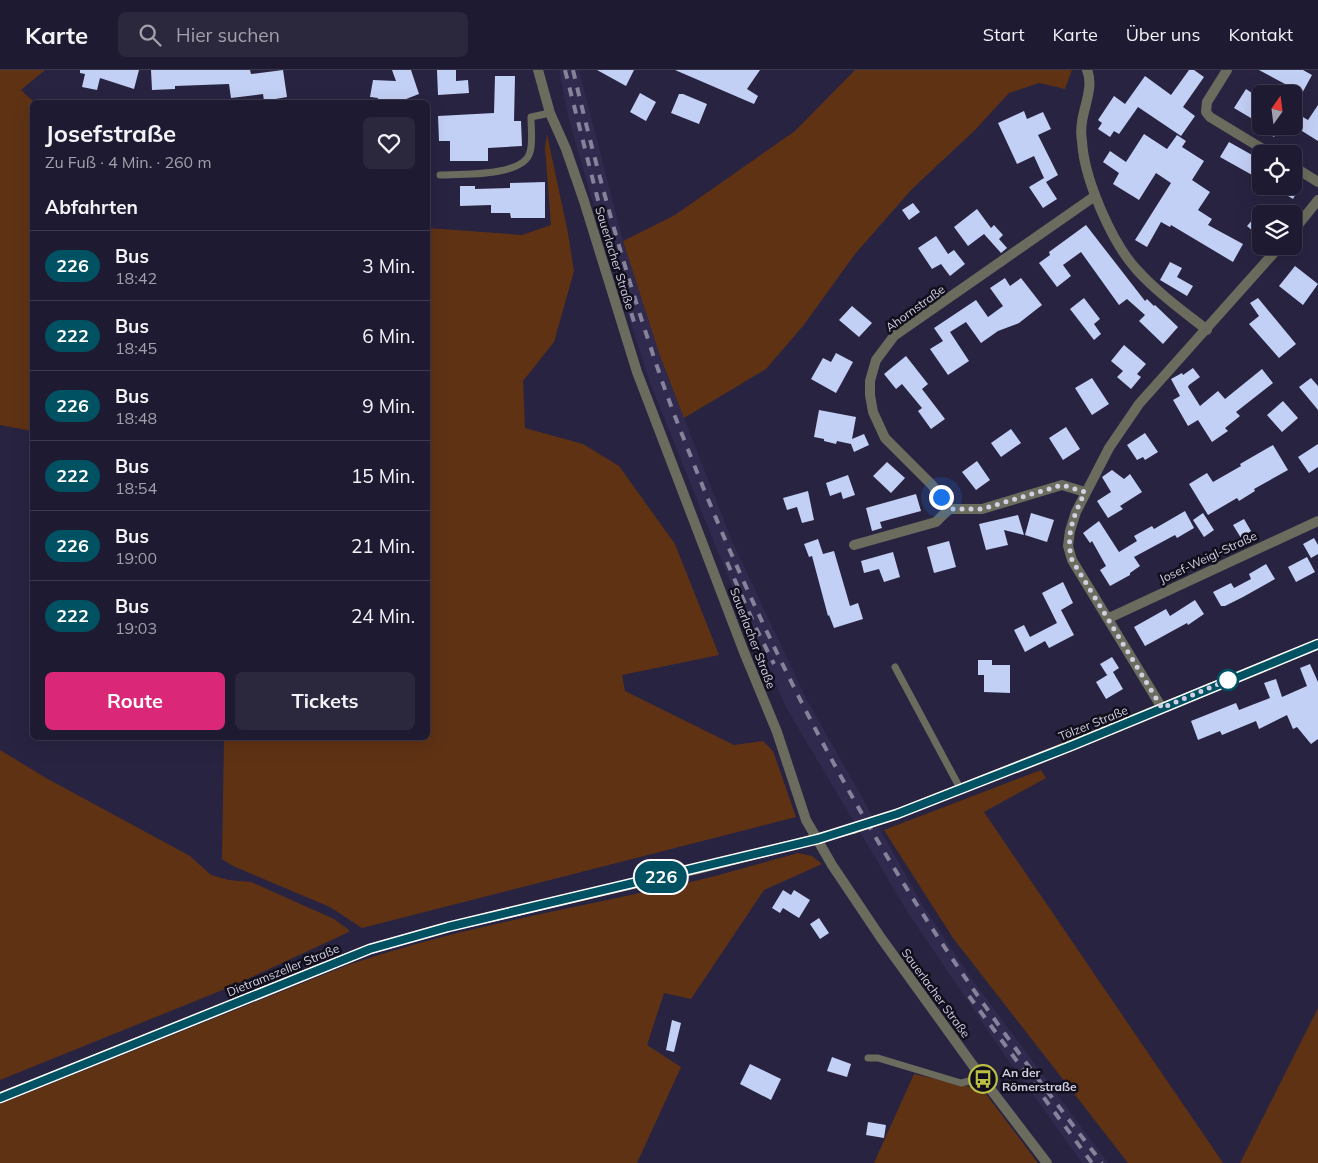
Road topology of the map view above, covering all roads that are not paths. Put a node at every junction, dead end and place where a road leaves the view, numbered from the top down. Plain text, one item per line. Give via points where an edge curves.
1 (538, 70) edge
2 (1087, 70) edge
3 (1227, 70) edge
4 (550, 113) junction
5 (1256, 145) edge
6 (1302, 172) edge
7 (440, 175) dead end
8 (1318, 182) edge
9 (1095, 196) junction
10 (1318, 200) edge
11 (1302, 220) edge
12 (1272, 255) edge
13 (1207, 330) junction
14 (1085, 492) junction
15 (950, 509) junction
16 (1318, 521) edge
17 (854, 545) dead end
18 (1109, 618) junction
19 (1318, 644) edge
20 (895, 667) dead end
21 (1162, 708) junction
22 (961, 790) junction
23 (818, 839) junction
24 (868, 1058) dead end
25 (982, 1078) junction
26 (0, 1098) edge
27 (1047, 1163) edge

1 - 4 street, Sauerlacher Straße
2 - 9 street via 1090,83 1081,125 1082,143
3 - 5 street via 1207,102 1206,112
4 - 7 lane via 531,117 530,153 521,163 498,172
4 - 23 street, Sauerlacher Straße via 584,201 637,372 777,732 806,820
6 - 8 street
9 - 13 street via 1121,249 1136,269 1164,297
9 - 15 street, Ahornstraße via 894,336 876,360 870,395 879,427 885,438
10 - 11 street
12 - 13 street
13 - 14 street via 1139,404
14 - 15 street via 1062,485 982,509
14 - 18 street via 1070,531 1068,546 1072,560
15 - 17 street via 936,522
16 - 18 street, Josef-Weigl-Straße
18 - 21 street
19 - 21 main road, Tölzer Straße
20 - 22 lane
21 - 22 main road, Tölzer Straße
22 - 23 main road, Tölzer Straße, bridge
23 - 25 street, Sauerlacher Straße via 881,938
23 - 26 main road, Dietramszeller Straße via 448,927 370,949
24 - 25 lane via 878,1058 961,1083
25 - 27 street, Sauerlacher Straße

